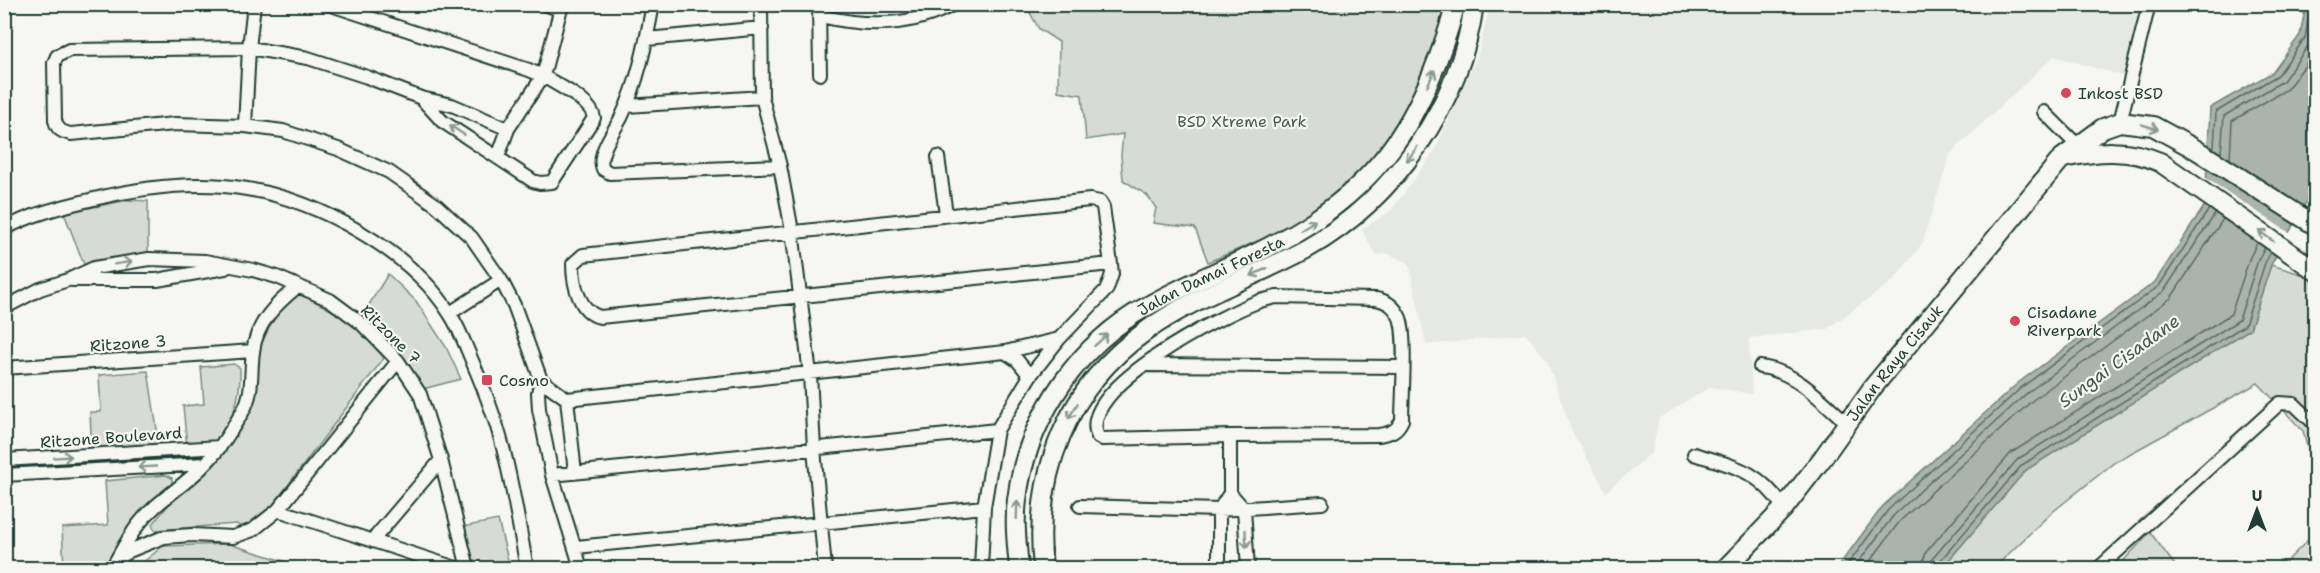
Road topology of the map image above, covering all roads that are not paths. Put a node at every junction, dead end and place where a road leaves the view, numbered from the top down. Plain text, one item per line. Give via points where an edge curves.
1 (254, 4) edge
2 (328, 4) edge
3 (544, 4) edge
4 (653, 4) edge
5 (762, 4) edge
6 (954, 4) edge
7 (1455, 4) edge
8 (1474, 4) edge
9 (2149, 4) edge
10 (562, 7) edge
11 (820, 10) edge
12 (762, 28) junction
13 (647, 39) junction
14 (249, 48) junction
15 (820, 74) dead end
16 (543, 76) junction
17 (762, 97) junction
18 (421, 98) junction
19 (627, 106) junction
20 (2044, 112) dead end
21 (2120, 122) junction
22 (245, 126) junction
23 (508, 129) junction
24 (2081, 149) junction
25 (498, 157) junction
26 (938, 157) dead end
27 (780, 166) junction
28 (946, 214) junction
29 (2316, 226) edge
30 (4, 229) edge
31 (792, 231) junction
32 (1111, 264) junction
33 (230, 267) junction
34 (2314, 270) edge
35 (68, 280) junction
36 (501, 280) junction
37 (298, 286) junction
38 (800, 295) junction
39 (4, 308) edge
40 (450, 313) junction
41 (1059, 339) junction
42 (253, 351) junction
43 (1005, 352) junction
44 (398, 361) junction
45 (1146, 364) junction
46 (1760, 367) dead end
47 (4, 368) edge
48 (1403, 368) junction
49 (810, 374) junction
50 (1030, 376) junction
51 (541, 380) junction
52 (567, 399) junction
53 (1847, 423) junction
54 (2316, 425) edge
55 (997, 430) junction
56 (1230, 435) junction
57 (1030, 445) junction
58 (220, 447) junction
59 (814, 449) junction
60 (1055, 451) junction
61 (1694, 454) dead end
62 (4, 460) edge
63 (441, 460) junction
64 (205, 464) junction
65 (575, 473) junction
66 (4, 475) edge
67 (552, 475) junction
68 (1230, 493) junction
69 (1322, 503) dead end
70 (1080, 506) dead end
71 (984, 507) junction
72 (1784, 508) junction
73 (1244, 509) junction
74 (279, 510) junction
75 (1219, 510) junction
76 (822, 523) junction
77 (372, 541) junction
78 (576, 547) junction
79 (115, 564) edge
80 (456, 568) edge
81 (466, 568) edge
82 (527, 568) edge
83 (581, 568) edge
84 (825, 568) edge
85 (981, 568) edge
86 (1019, 568) edge
87 (1043, 568) edge
88 (1219, 568) edge
89 (1248, 568) edge
90 (1726, 568) edge
91 (2098, 568) edge

1 - 14 street
2 - 16 street
3 - 10 street
4 - 13 street
5 - 12 street
6 - 11 street via 897,23 869,25
57 -> 7 main road, Jalan Damai Foresta via 1054,395 1072,370 1116,327 1296,232 1344,199 1382,161 1410,123 1452,22
8 -> 60 main road, Jalan Damai Foresta via 1468,38 1450,87 1424,137 1399,170 1351,216 1308,248 1146,330 1104,367 1081,397 1065,423
9 - 21 street
10 - 16 street
11 - 15 street
12 - 13 street
12 - 17 street
13 - 19 street
14 - 18 street via 308,58
14 - 22 street
14 - 22 street via 69,50 57,56 54,63 55,120 56,127 63,132 176,124
16 - 23 street
16 - 25 street via 590,107 594,121 552,182 533,181
17 - 19 street
17 - 27 street
18 - 23 street via 452,105
25 -> 18 street via 442,120
19 - 27 street via 601,159 603,169 610,173
20 - 24 street
21 - 24 main road, Jalan Raya Cisauk via 2103,128
21 -> 29 main road via 2152,126
22 - 36 street via 283,131 338,149 389,172 472,238
23 - 25 street
34 -> 24 main road, Jalan Raya Cisauk via 2160,162 2124,151
24 - 53 main road, Jalan Raya Cisauk via 2062,158
26 - 28 street
27 - 31 street
28 - 31 street
28 - 32 street via 1096,200 1103,207
30 - 40 street via 64,206 135,189 193,185 247,189 302,204 385,246 429,286
31 - 38 street
31 - 38 street via 583,255 574,261 572,269 583,308 600,317
32 - 38 street
32 - 41 street via 1107,289
33 - 35 street via 157,279
35 -> 33 street, Ritzone 7 via 93,268 149,259 205,261
33 - 37 street, Ritzone 7
35 - 39 street via 39,289
36 - 40 street
36 - 51 street
37 - 42 street via 275,304 261,326
37 - 44 street, Ritzone 7 via 330,300
38 - 49 street
40 - 82 street via 502,442
41 - 43 street
41 - 50 street
42 - 47 street, Ritzone 3
42 - 58 street via 250,394
43 - 49 street
43 - 50 street
44 - 63 street, Ritzone 7 via 420,394
44 - 74 street
45 - 48 street
45 - 48 street via 1171,346 1246,306 1276,297 1376,299 1389,303 1402,324
45 - 56 street via 1102,404 1096,419 1098,437
46 - 53 street via 1783,372
48 - 56 street via 1402,420 1395,431 1379,435
49 - 52 street
49 - 59 street
50 - 55 street
51 - 52 street
51 - 67 street via 539,409
52 - 65 street
53 - 72 main road, Jalan Raya Cisauk
54 - 91 street via 2294,404 2280,403
55 - 59 street
55 - 71 street
56 - 68 street
57 - 60 main road
86 -> 57 main road, Jalan Damai Foresta via 1017,500
62 -> 58 street, Ritzone Boulevard
58 - 64 street
59 - 65 street
59 - 76 street
60 - 87 main road, Jalan Damai Foresta via 1041,509
61 - 72 street via 1749,473 1770,489
63 - 77 street
63 - 81 street, Ritzone 7
64 -> 66 street, Ritzone Boulevard
64 - 79 street via 138,525
65 - 67 street
67 - 78 street
68 - 73 street
68 - 75 street
69 - 73 street
70 - 75 street
71 - 76 street
71 - 85 street
72 - 90 main road, Jalan Raya Cisauk
73 - 75 street
73 -> 89 street
74 - 77 street
74 - 79 street via 253,530 233,537 164,537 129,550
75 - 88 street
76 - 78 street
76 - 84 street
77 - 80 street
78 - 83 street

